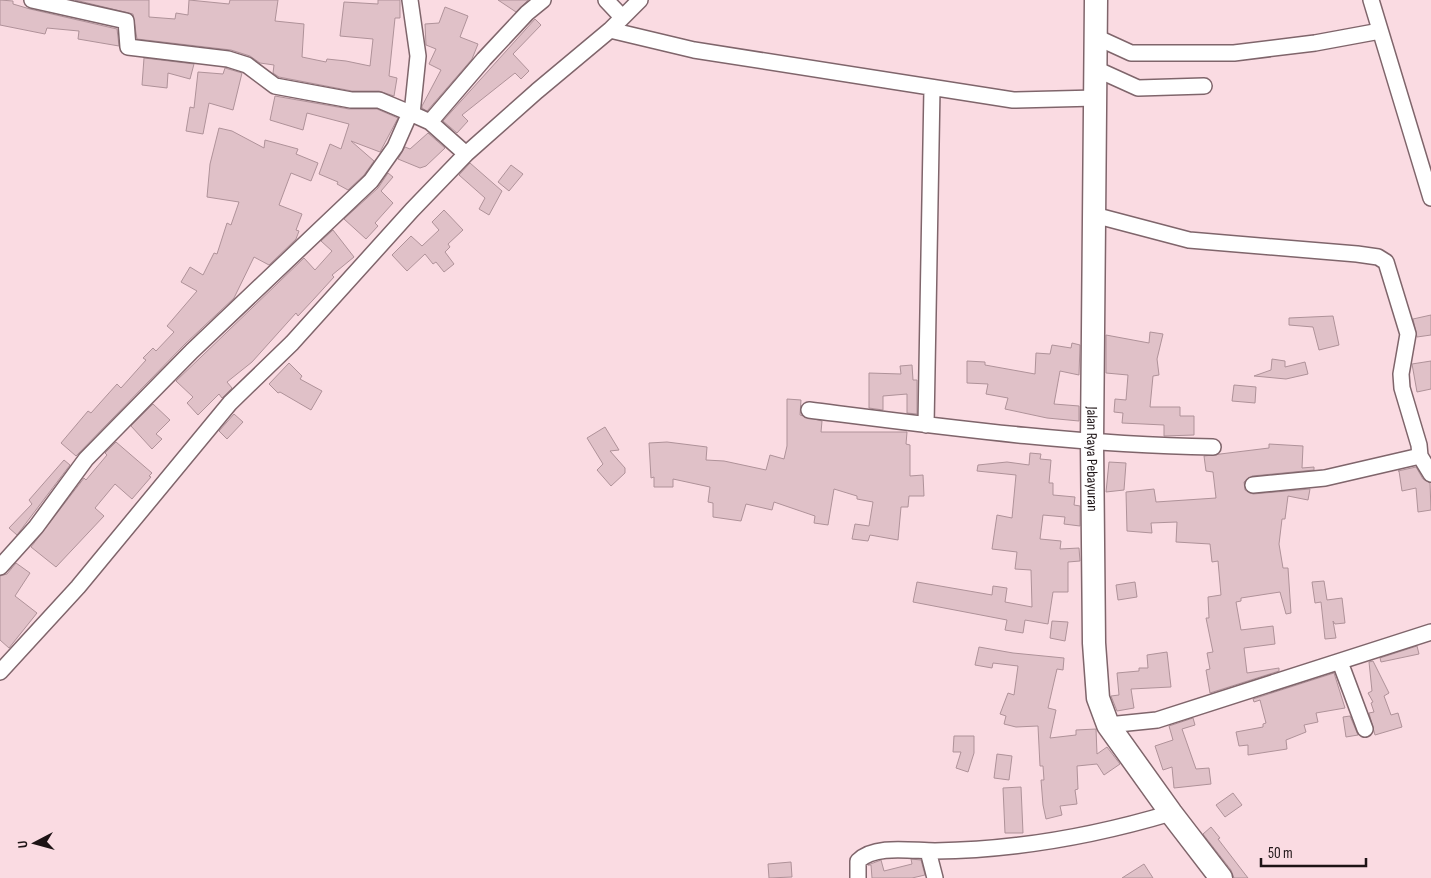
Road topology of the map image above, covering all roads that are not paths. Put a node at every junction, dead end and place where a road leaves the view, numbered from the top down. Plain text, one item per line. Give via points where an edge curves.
1 (32, 0) edge
2 (410, 0) edge
3 (543, 0) edge
4 (606, 0) edge
5 (640, 0) edge
6 (1096, 0) edge
7 (1371, 0) edge
8 (622, 17) junction
9 (610, 30) junction
10 (1380, 31) junction
11 (1096, 37) junction
12 (1096, 69) junction
13 (1204, 86) dead end
14 (932, 88) junction
15 (1096, 98) junction
16 (411, 114) junction
17 (430, 122) junction
18 (466, 154) junction
19 (1431, 198) edge
20 (1094, 215) junction
21 (810, 410) dead end
22 (926, 425) junction
23 (1092, 442) junction
24 (1213, 447) dead end
25 (1420, 456) junction
26 (1431, 474) edge
27 (1253, 485) dead end
28 (0, 567) edge
29 (1431, 632) edge
30 (1340, 662) junction
31 (0, 672) edge
32 (1108, 725) junction
33 (1364, 729) dead end
34 (1171, 814) junction
35 (928, 851) junction
36 (858, 878) edge
37 (936, 878) edge
38 (1221, 878) edge

1 - 16 street via 126,21 128,47 228,60 247,65 275,86 351,100 379,100
2 - 16 street via 418,56
3 - 17 street via 484,59
4 - 8 street
5 - 8 street
6 - 11 main road, Jalan Raya Pebayuran
7 - 10 street
8 - 9 street
9 - 14 street via 694,50
9 - 18 street
10 - 11 street via 1234,53 1131,53
10 - 19 street
11 - 12 main road, Jalan Raya Pebayuran
12 - 13 street via 1138,88
12 - 15 main road, Jalan Raya Pebayuran
14 - 15 street via 1013,100
14 - 22 street
15 - 20 main road, Jalan Raya Pebayuran
16 - 17 street
16 - 28 street via 395,148 371,182 144,398 86,459 36,527
17 - 18 street
18 - 31 street via 292,343 230,403 78,587
20 - 23 main road, Jalan Raya Pebayuran
20 - 25 street via 1189,240 1357,254 1382,259 1386,262 1408,334 1402,388 1420,445
21 - 22 street
22 - 23 street
23 - 24 street
23 - 32 main road, Jalan Raya Pebayuran via 1094,643 1098,698
25 - 26 street
25 - 27 street via 1325,478
29 - 30 street
30 - 32 street via 1157,720
30 - 33 street
32 - 34 main road, Jalan Raya Pebayuran
34 - 35 street via 1118,829 1026,845
34 - 38 main road, Jalan Raya Pebayuran
35 - 36 street via 867,853 858,861
35 - 37 street

